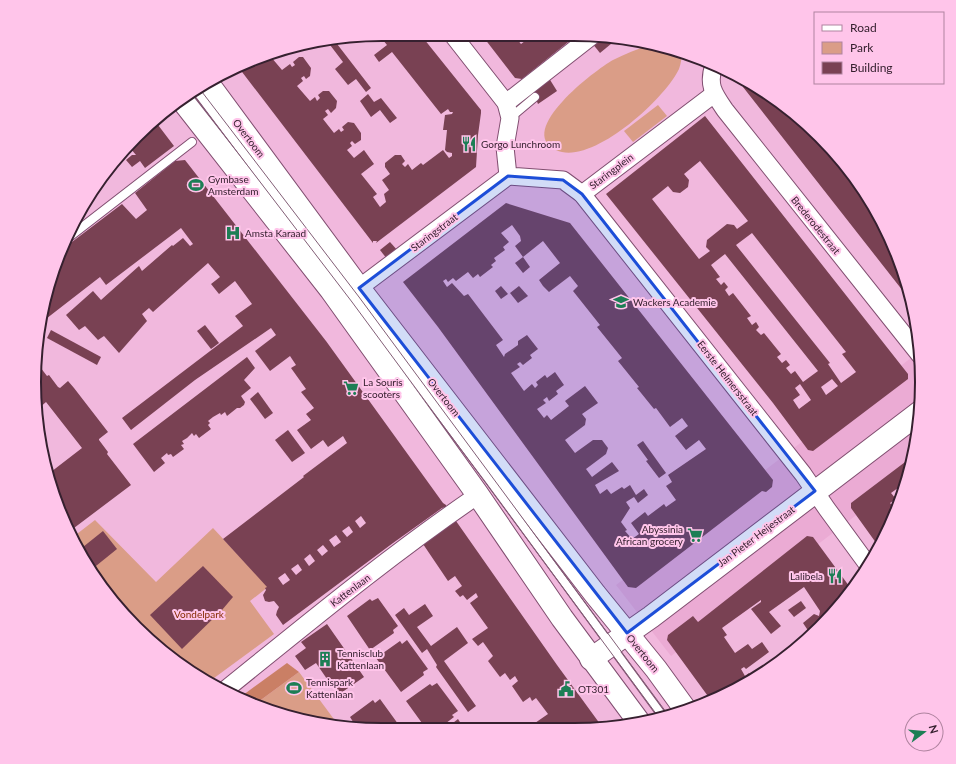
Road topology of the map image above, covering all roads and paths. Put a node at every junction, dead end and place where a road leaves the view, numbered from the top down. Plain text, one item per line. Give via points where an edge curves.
1 (457, 41) edge
2 (586, 42) edge
3 (713, 71) edge
4 (211, 87) edge
5 (199, 94) edge
6 (714, 94) junction
7 (535, 97) dead end
8 (185, 104) edge
9 (508, 110) junction
10 (192, 142) dead end
11 (508, 176) junction
12 (582, 194) junction
13 (75, 232) edge
14 (359, 288) junction
15 (913, 346) edge
16 (913, 417) edge
17 (815, 491) junction
18 (478, 495) junction
19 (864, 560) edge
20 (619, 639) junction
21 (591, 658) junction
22 (229, 687) edge
23 (682, 706) edge
24 (660, 711) edge
25 (635, 717) edge

1 - 9 street
2 - 9 street
3 - 6 street via 711,82
4 - 14 main road, Overtoom
5 - 20 lane, Overtoom via 488,478
6 - 12 street, Staringplein
6 - 15 street, Brederodestraat
7 - 9 lane
8 - 18 main road via 331,290
9 - 11 street via 505,147
10 - 13 lane
11 - 12 street, Staringplein via 563,180
11 - 14 street, Staringstraat
12 - 17 street, Eerste Helmersstraat
14 - 20 main road, Overtoom via 590,588
16 - 17 main road, Jan Pieter Heijestraat
17 - 19 street, Eerste Helmersstraat
17 - 20 main road, Jan Pieter Heijestraat
18 - 21 main road
18 - 22 street, Kattenlaan via 328,607
20 - 21 main road, Jan Pieter Heijestraat
20 - 23 main road, Overtoom via 656,669
20 - 24 lane, Overtoom
21 - 25 main road

